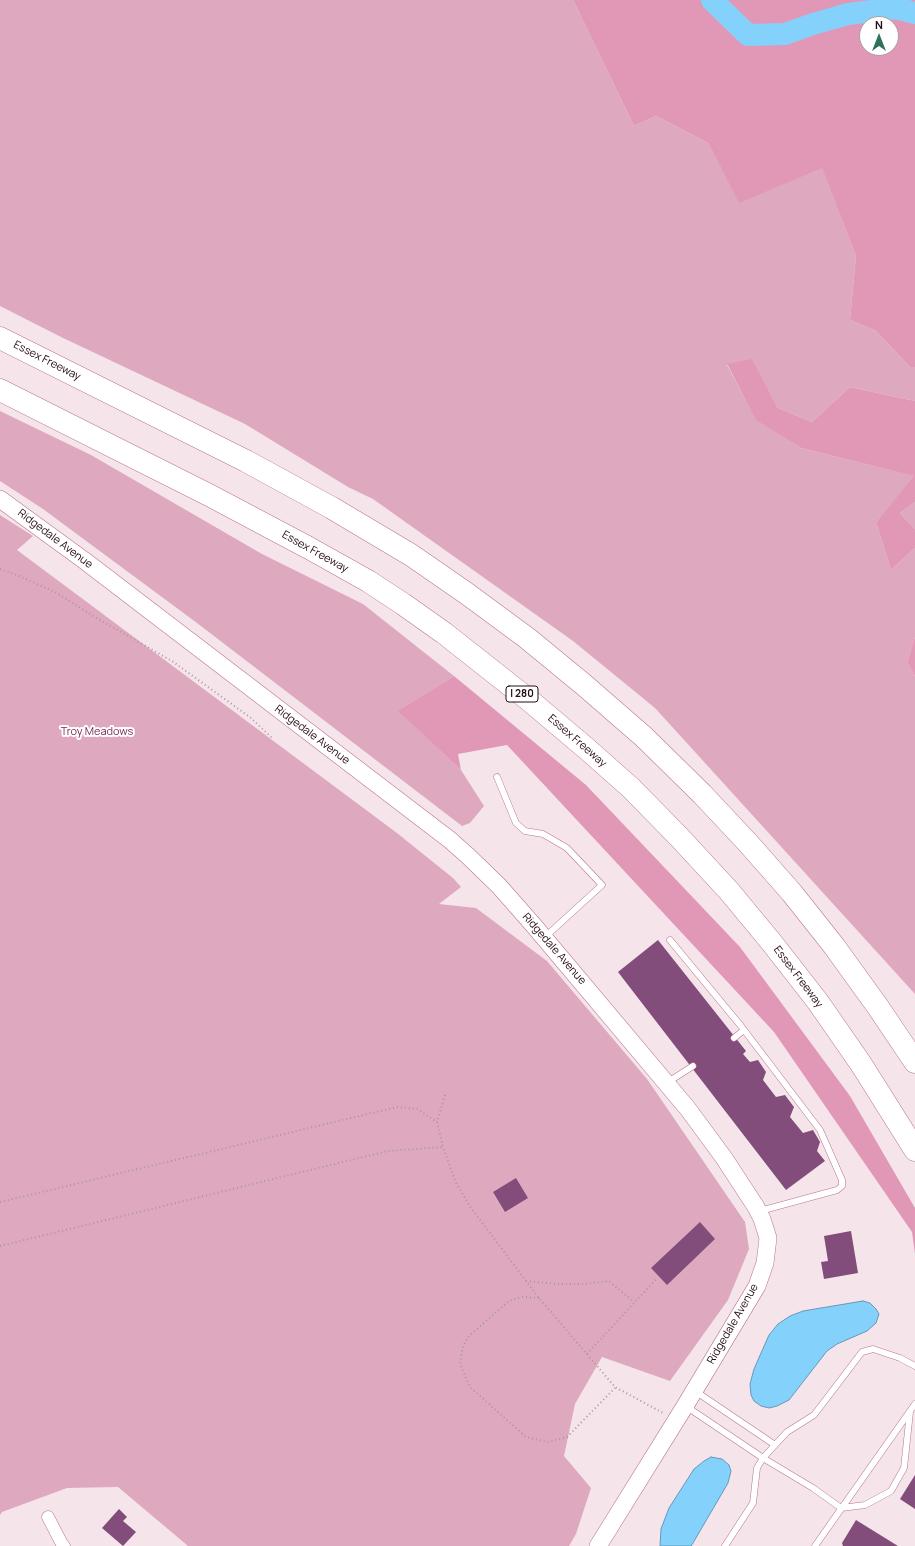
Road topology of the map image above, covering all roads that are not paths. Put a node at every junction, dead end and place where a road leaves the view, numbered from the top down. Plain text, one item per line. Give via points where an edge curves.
1 (0, 338) edge
2 (0, 390) edge
3 (0, 499) edge
4 (497, 777) dead end
5 (544, 938) junction
6 (670, 940) dead end
7 (744, 1030) junction
8 (734, 1038) dead end
9 (915, 1062) edge
10 (693, 1066) dead end
11 (666, 1083) junction
12 (915, 1150) edge
13 (758, 1211) junction
14 (915, 1366) edge
15 (695, 1390) junction
16 (915, 1404) edge
17 (910, 1412) junction
18 (681, 1413) junction
19 (776, 1445) junction
20 (763, 1458) junction
21 (841, 1508) junction
22 (48, 1517) dead end
23 (64, 1546) edge
24 (598, 1546) edge
25 (725, 1546) edge
26 (815, 1546) edge

1 - 9 highway, Essex Freeway via 246,461 332,508 411,556 527,638 644,738 748,843 834,946
2 - 12 highway, Essex Freeway / I 280 via 209,495 368,581 444,633 529,700 631,788 729,891 818,1002 862,1064
3 - 5 main road, Ridgedale Avenue via 450,840 499,886
4 - 5 lane via 516,823 525,831 543,834 567,848 602,885
5 - 11 main road, Ridgedale Avenue
6 - 7 lane
7 - 8 lane
7 - 13 lane via 820,1130 842,1180 842,1186 837,1190
10 - 11 lane
11 - 13 main road, Ridgedale Avenue via 724,1158
13 - 15 main road, Ridgedale Avenue via 768,1238 765,1263 757,1286
14 - 19 lane via 873,1349 862,1352 814,1415 787,1432
15 - 18 main road, Ridgedale Avenue
15 - 19 lane
16 - 17 lane
17 - 21 lane
17 - 21 lane via 904,1468 891,1491 864,1505
18 - 20 lane
18 - 24 main road, Ridgedale Avenue
19 - 20 lane
20 - 21 lane
20 - 25 lane via 757,1468 753,1503
21 - 26 lane
22 - 23 street

